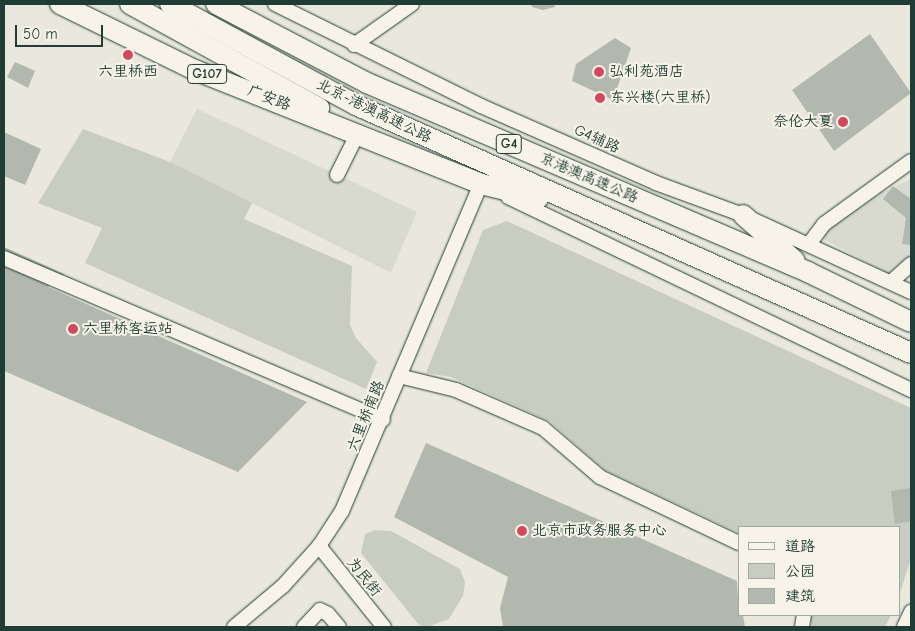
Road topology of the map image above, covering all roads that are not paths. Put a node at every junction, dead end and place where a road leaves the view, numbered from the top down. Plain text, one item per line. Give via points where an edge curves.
1 (60, 4) edge
2 (130, 4) edge
3 (170, 4) edge
4 (216, 4) edge
5 (275, 4) edge
6 (412, 4) edge
7 (354, 45) junction
8 (358, 133) junction
9 (911, 161) edge
10 (337, 175) dead end
11 (481, 184) junction
12 (583, 209) junction
13 (742, 215) junction
14 (810, 244) junction
15 (4, 258) edge
16 (911, 264) edge
17 (808, 272) junction
18 (891, 282) junction
19 (911, 292) edge
20 (906, 320) edge
21 (911, 353) edge
22 (400, 376) junction
23 (911, 390) edge
24 (383, 420) junction
25 (738, 543) edge
26 (319, 546) junction
27 (911, 612) edge
28 (234, 627) edge
29 (304, 627) edge
30 (339, 627) edge
31 (384, 627) edge
32 (904, 627) edge

1 - 8 highway, 广安路 / G107 via 195,70
2 - 8 highway via 298,94
3 - 12 highway, 北京-港澳高速公路 / G4 via 356,105
4 - 17 highway, 京港澳高速公路 / G4 via 367,83
5 - 7 street, G4辅路
6 - 7 street
7 - 13 street, G4辅路 via 481,106 656,183
8 - 10 street
8 - 11 highway, 广安路 / G107
9 - 14 street via 824,224
11 - 12 highway, G107
11 - 22 street, 六里桥南路
11 - 23 street
12 - 21 highway, 京港澳高速公路 / G4
13 - 14 street, G4辅路
13 - 17 highway
14 - 18 street, G4辅路
15 - 24 street
16 - 18 street
17 - 20 highway, 京港澳高速公路 / G4
18 - 19 street, G4辅路
22 - 24 street, 六里桥南路
22 - 25 street via 456,390 543,428 600,477
24 - 26 street, 六里桥南路 via 356,483
26 - 28 street, 六里桥南路 via 283,586
26 - 31 street, 为民街
27 - 32 street
29 - 30 street via 320,610

